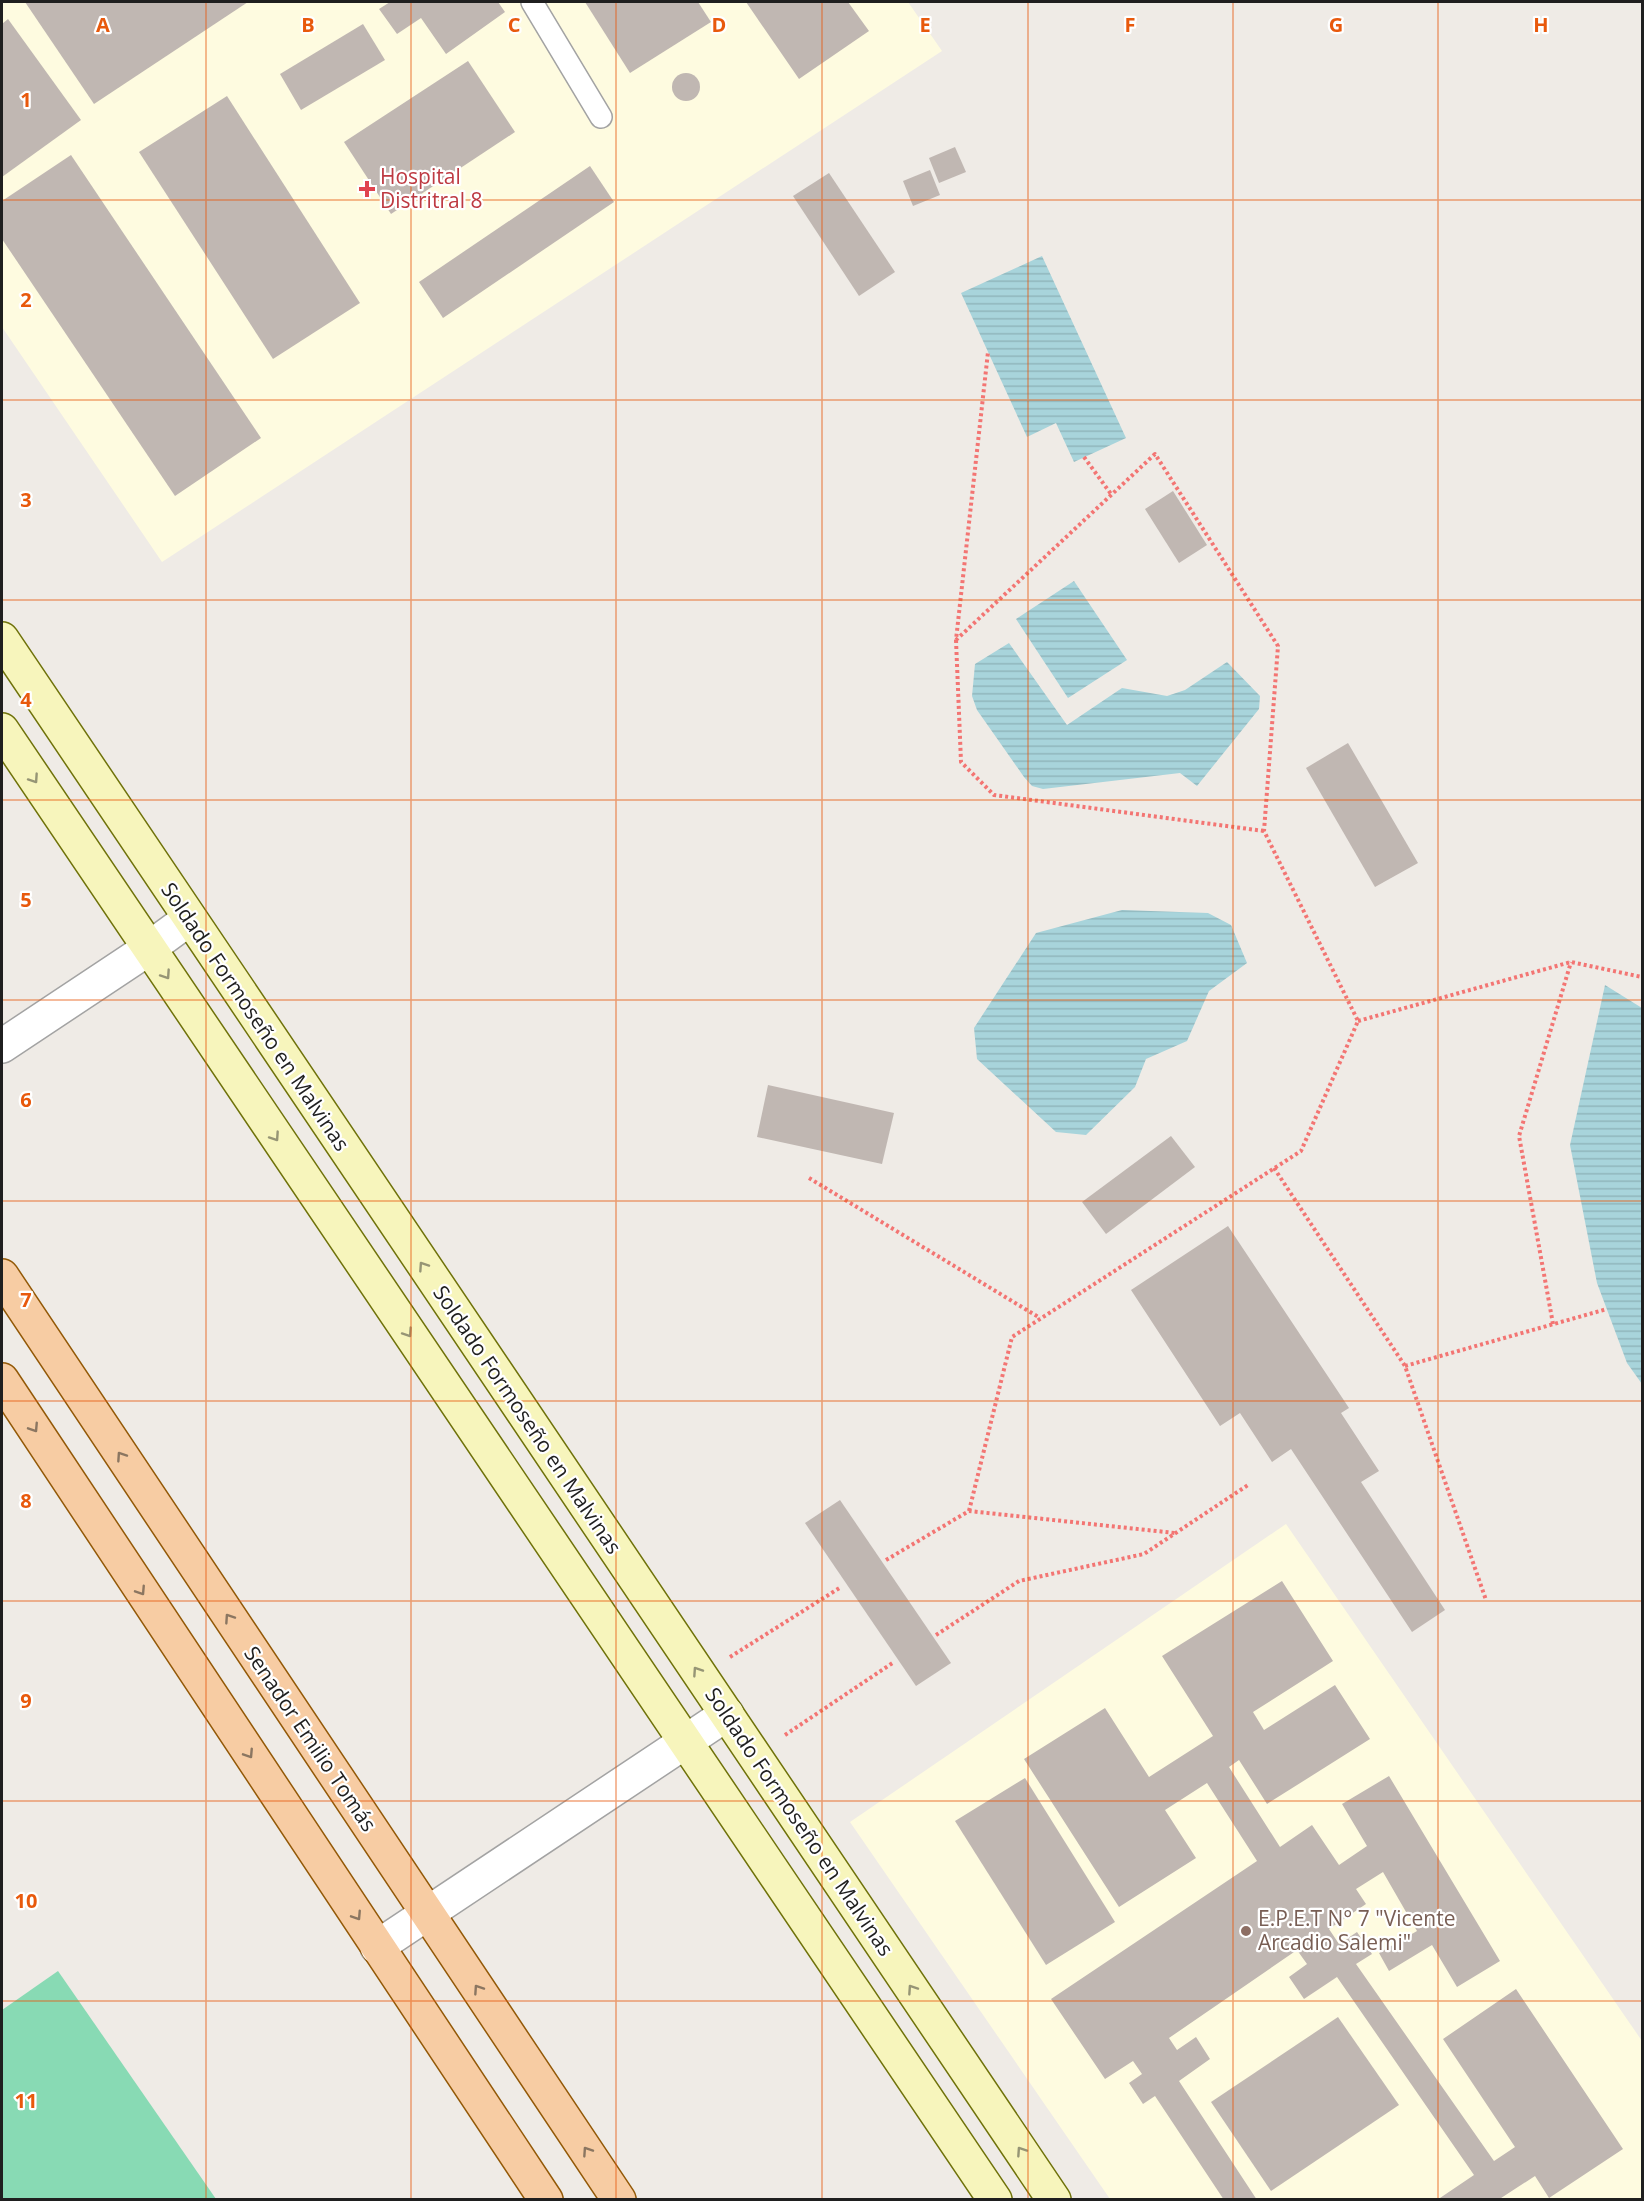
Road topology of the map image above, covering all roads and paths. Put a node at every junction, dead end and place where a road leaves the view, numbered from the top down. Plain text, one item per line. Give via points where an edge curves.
1 (532, 2) edge
2 (601, 117) dead end
3 (988, 352) dead end
4 (1084, 457) dead end
5 (1111, 495) junction
6 (2, 639) edge
7 (956, 640) junction
8 (2, 730) edge
9 (1264, 831) junction
10 (189, 919) junction
11 (148, 949) junction
12 (1571, 962) junction
13 (1642, 977) edge
14 (1358, 1021) junction
15 (2, 1046) edge
16 (1274, 1168) junction
17 (808, 1178) dead end
18 (2, 1276) edge
19 (1607, 1309) dead end
20 (1040, 1318) junction
21 (1553, 1324) junction
22 (1406, 1366) junction
23 (2, 1380) edge
24 (1248, 1485) dead end
25 (969, 1511) junction
26 (1176, 1533) junction
27 (886, 1560) dead end
28 (841, 1587) dead end
29 (1486, 1600) dead end
30 (936, 1635) dead end
31 (894, 1662) dead end
32 (700, 1676) junction
33 (727, 1714) junction
34 (685, 1743) junction
35 (754, 1756) junction
36 (426, 1914) junction
37 (377, 1947) junction
38 (546, 2199) edge
39 (620, 2199) edge
40 (995, 2199) edge
41 (1054, 2199) edge

1 - 2 lane
3 - 7 path
4 - 5 path
5 - 7 path
5 - 9 path via 1155,454 1278,646
6 - 10 main road, Soldado Formoseño en Malvinas
7 - 9 path via 961,762 994,795
8 -> 11 main road
9 - 14 path
10 - 11 street
32 -> 10 main road, Soldado Formoseño en Malvinas
11 - 15 street
11 -> 34 main road
12 - 13 path
12 - 14 path
12 - 21 path via 1519,1136
14 - 16 path via 1301,1151
16 - 20 path
16 - 22 path
17 - 20 path
36 -> 18 main road, Senador Emilio Tomás
19 - 21 path
20 - 25 path via 1012,1337
21 - 22 path
22 - 29 path
23 -> 37 main road
24 - 26 path
25 - 26 path
25 - 27 path
26 - 30 path via 1144,1554 1019,1581
28 - 32 path
31 - 35 path
32 - 33 main road, Soldado Formoseño en Malvinas
33 - 34 street
33 - 35 main road, Soldado Formoseño en Malvinas
34 - 36 street
34 - 40 main road
41 -> 35 main road, Soldado Formoseño en Malvinas
36 - 37 street
39 -> 36 main road, Senador Emilio Tomás
37 - 38 main road

